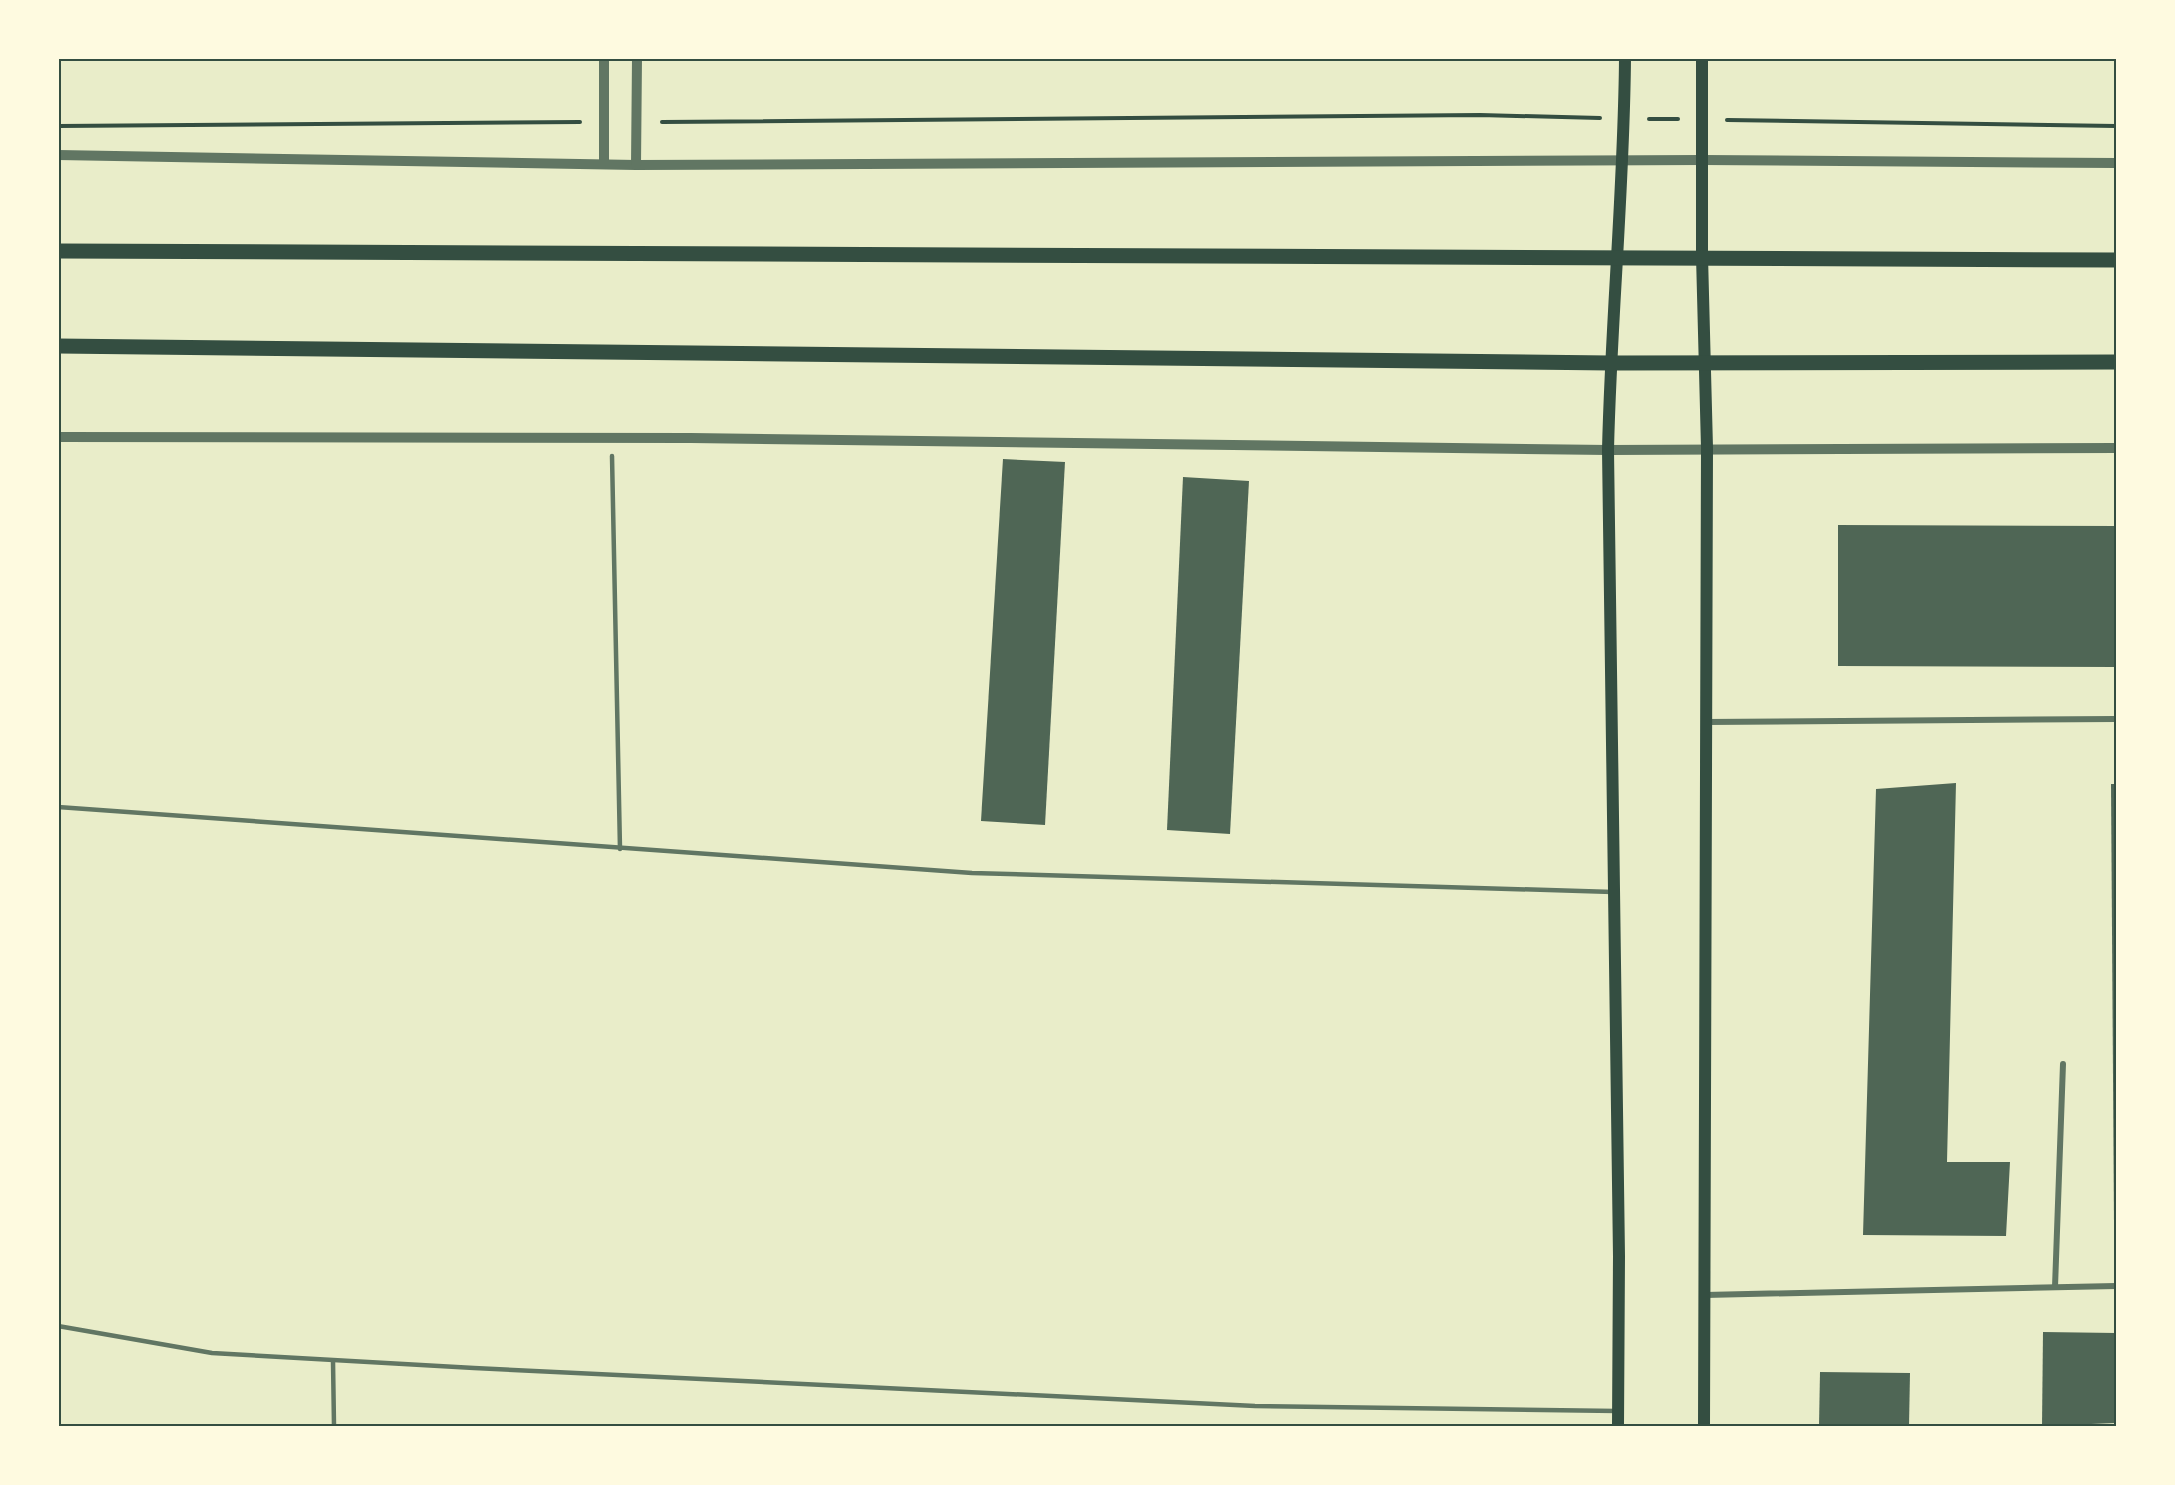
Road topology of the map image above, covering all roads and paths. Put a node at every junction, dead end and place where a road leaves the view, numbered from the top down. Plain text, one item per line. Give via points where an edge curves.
1 (604, 58) edge
2 (637, 58) edge
3 (1624, 58) edge
4 (1702, 58) edge
5 (1624, 118) junction
6 (1702, 120) junction
7 (604, 122) junction
8 (637, 122) junction
9 (58, 126) edge
10 (2116, 126) edge
11 (58, 155) edge
12 (1703, 160) junction
13 (1623, 161) junction
14 (2116, 163) edge
15 (604, 165) junction
16 (636, 165) junction
17 (58, 251) edge
18 (1702, 256) junction
19 (1619, 257) junction
20 (2116, 260) edge
21 (58, 346) edge
22 (1704, 362) junction
23 (2116, 362) edge
24 (1610, 363) junction
25 (58, 437) edge
26 (1707, 448) junction
27 (2116, 448) edge
28 (1608, 450) junction
29 (612, 456) dead end
30 (2116, 719) edge
31 (1706, 722) junction
32 (58, 807) edge
33 (620, 849) junction
34 (1614, 892) junction
35 (2063, 1064) dead end
36 (2116, 1286) edge
37 (2055, 1287) junction
38 (1704, 1295) junction
39 (58, 1326) edge
40 (333, 1360) junction
41 (1617, 1411) junction
42 (334, 1426) edge
43 (1618, 1426) edge
44 (1704, 1426) edge

1 - 7 street
2 - 8 street
3 - 5 main road
4 - 6 main road
5 - 6 path
5 - 8 path via 1468,115
5 - 13 main road
6 - 10 path
6 - 12 main road
7 - 9 path
7 - 15 street
8 - 16 street
11 - 15 street
12 - 13 street
12 - 14 street
12 - 18 main road
13 - 16 street
13 - 19 main road
15 - 16 street
17 - 19 main road
18 - 19 main road
18 - 20 main road
18 - 22 main road
19 - 24 main road
21 - 24 main road
22 - 23 main road
22 - 24 main road
22 - 26 main road
24 - 28 main road
25 - 28 street via 692,438
26 - 27 street
26 - 28 street
26 - 31 main road
28 - 34 main road
29 - 33 lane
30 - 31 street
31 - 38 main road
32 - 33 lane
33 - 34 lane via 972,873
34 - 41 main road
35 - 37 street
36 - 37 street
37 - 38 street
38 - 44 main road
39 - 40 lane via 212,1353
40 - 41 lane via 1255,1406
40 - 42 lane
41 - 43 main road

